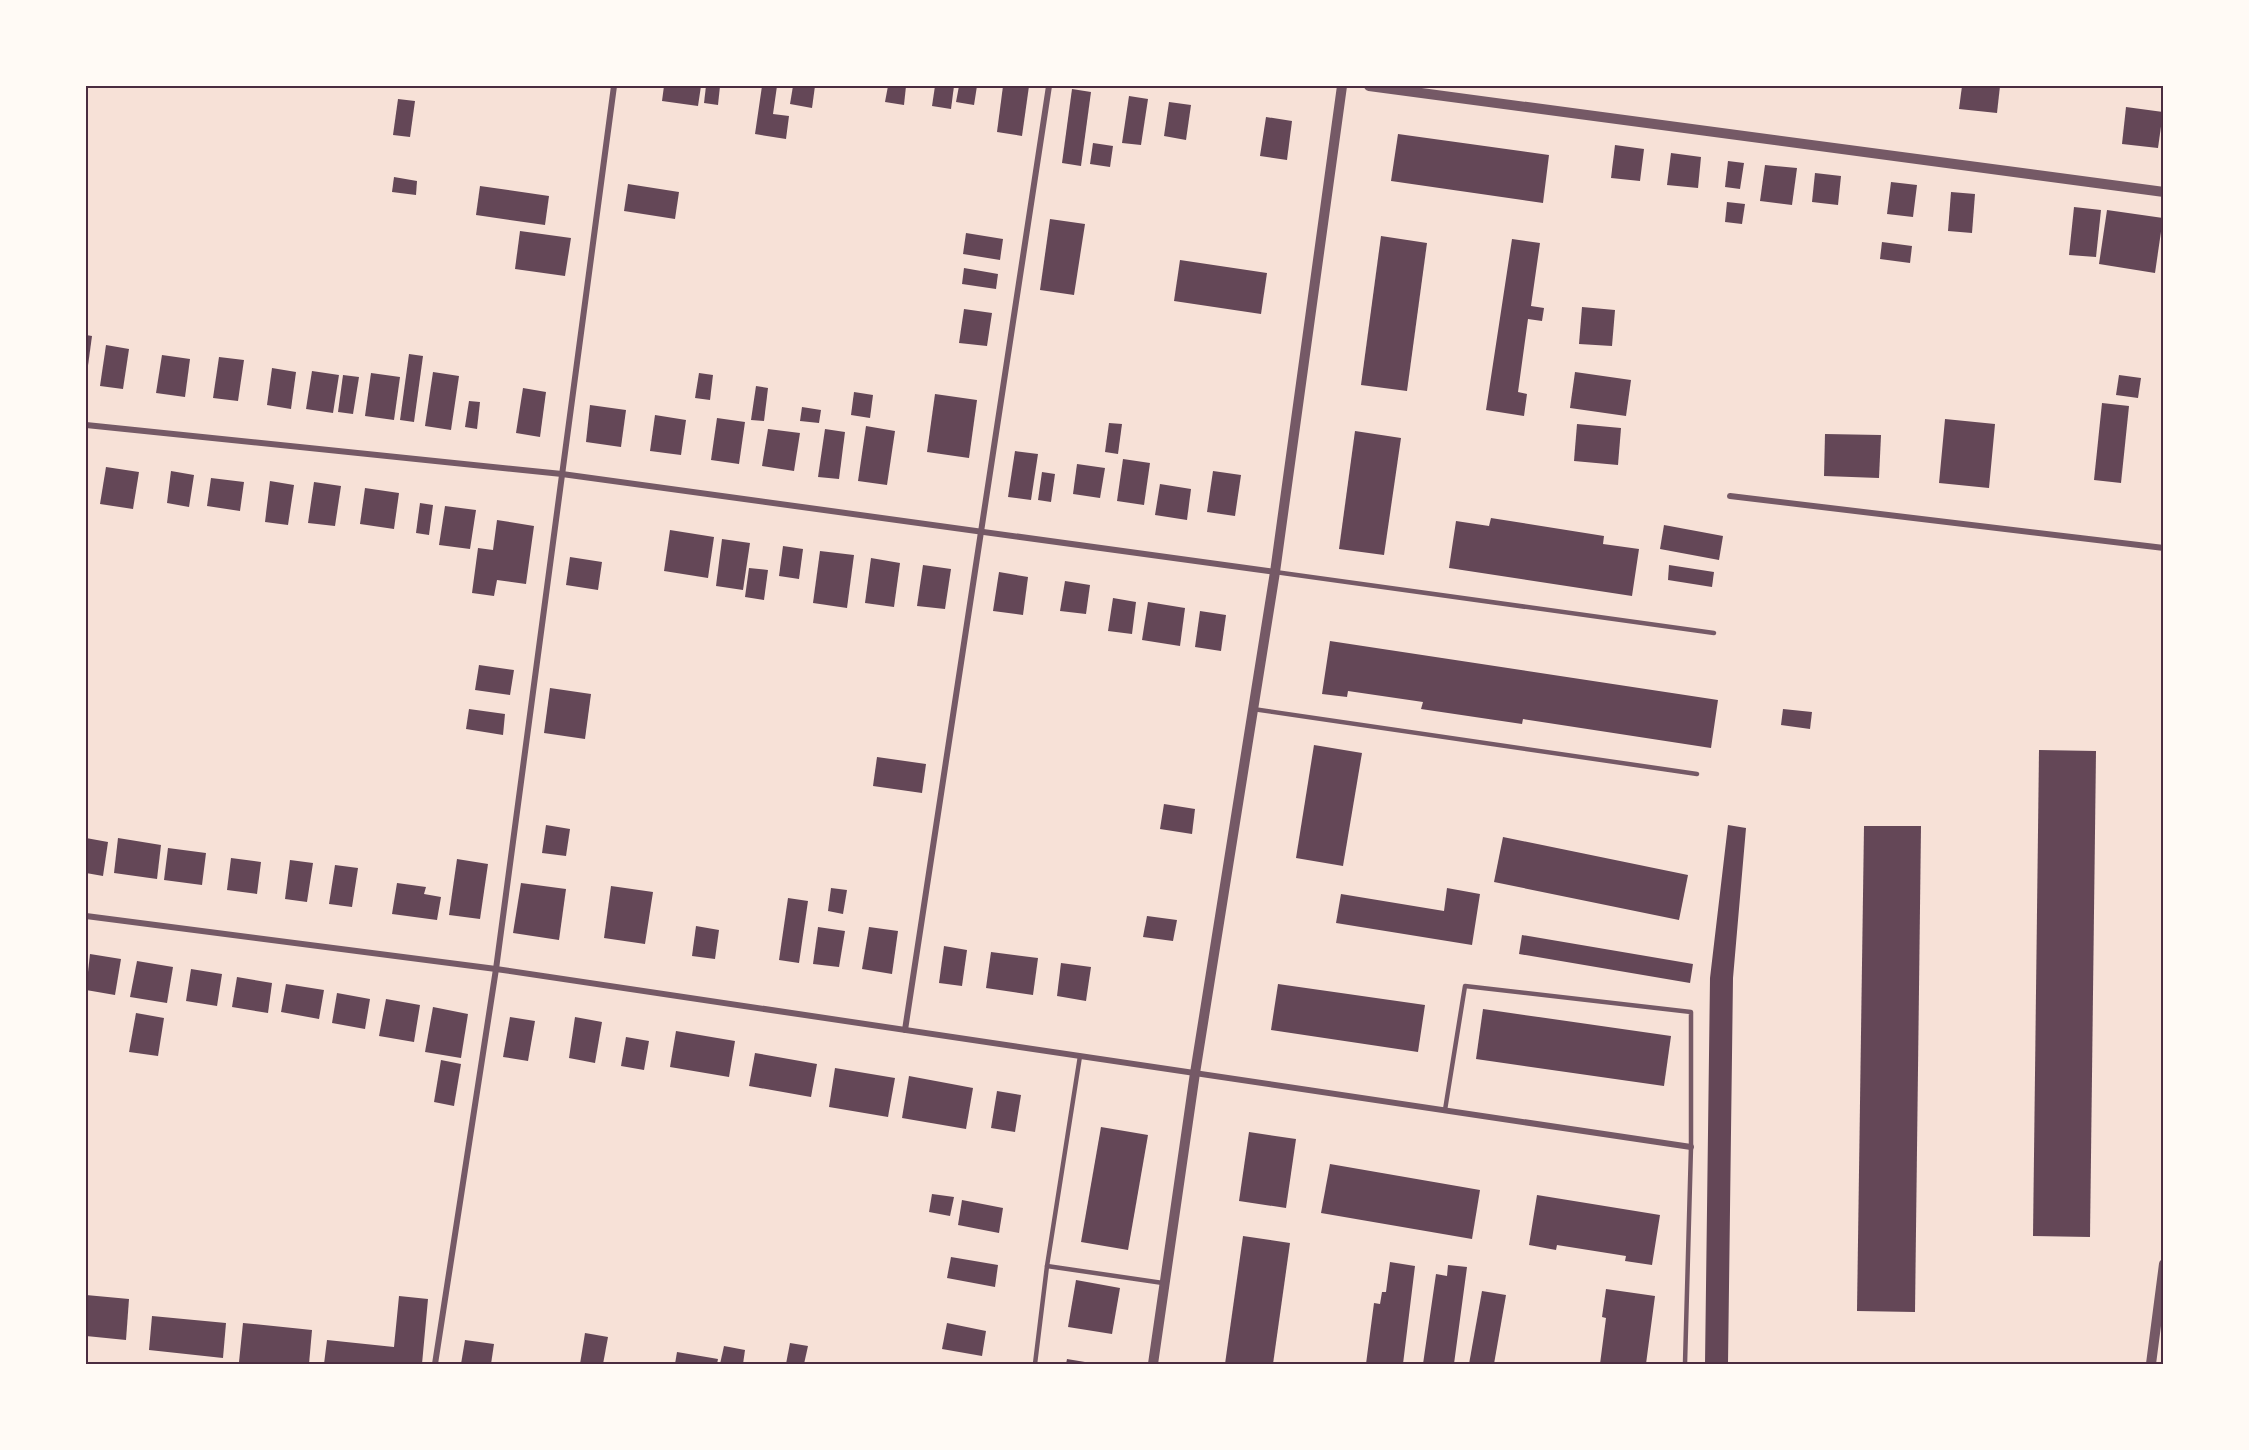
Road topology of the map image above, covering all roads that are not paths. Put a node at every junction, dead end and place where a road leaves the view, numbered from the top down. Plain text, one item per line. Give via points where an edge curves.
1 (614, 86) edge
2 (1049, 86) edge
3 (1342, 86) edge
4 (1369, 86) edge
5 (2163, 192) edge
6 (86, 425) edge
7 (561, 474) junction
8 (1730, 496) dead end
9 (981, 532) junction
10 (2163, 548) edge
11 (1275, 572) junction
12 (1714, 633) dead end
13 (1253, 710) junction
14 (1697, 774) dead end
15 (86, 916) edge
16 (496, 969) junction
17 (905, 1030) junction
18 (1080, 1056) junction
19 (1195, 1072) junction
20 (1445, 1110) junction
21 (1691, 1147) junction
22 (2163, 1264) edge
23 (1047, 1266) junction
24 (1165, 1283) junction
25 (435, 1365) edge
26 (1035, 1365) edge
27 (1154, 1365) edge
28 (1685, 1365) edge
29 (2151, 1365) edge

1 - 7 street
2 - 9 street
3 - 11 street
4 - 5 street
6 - 7 street
7 - 9 street
7 - 16 street
8 - 10 street
9 - 11 street
9 - 17 street
11 - 12 lane
11 - 13 street
13 - 14 lane
13 - 19 street
15 - 16 street
16 - 17 street
16 - 25 street
17 - 18 street
18 - 19 street
18 - 23 lane
19 - 20 street
19 - 24 street
20 - 21 street
20 - 21 lane via 1466,986 1691,1012
21 - 28 lane
22 - 29 street
23 - 24 lane
23 - 26 lane
24 - 27 street

